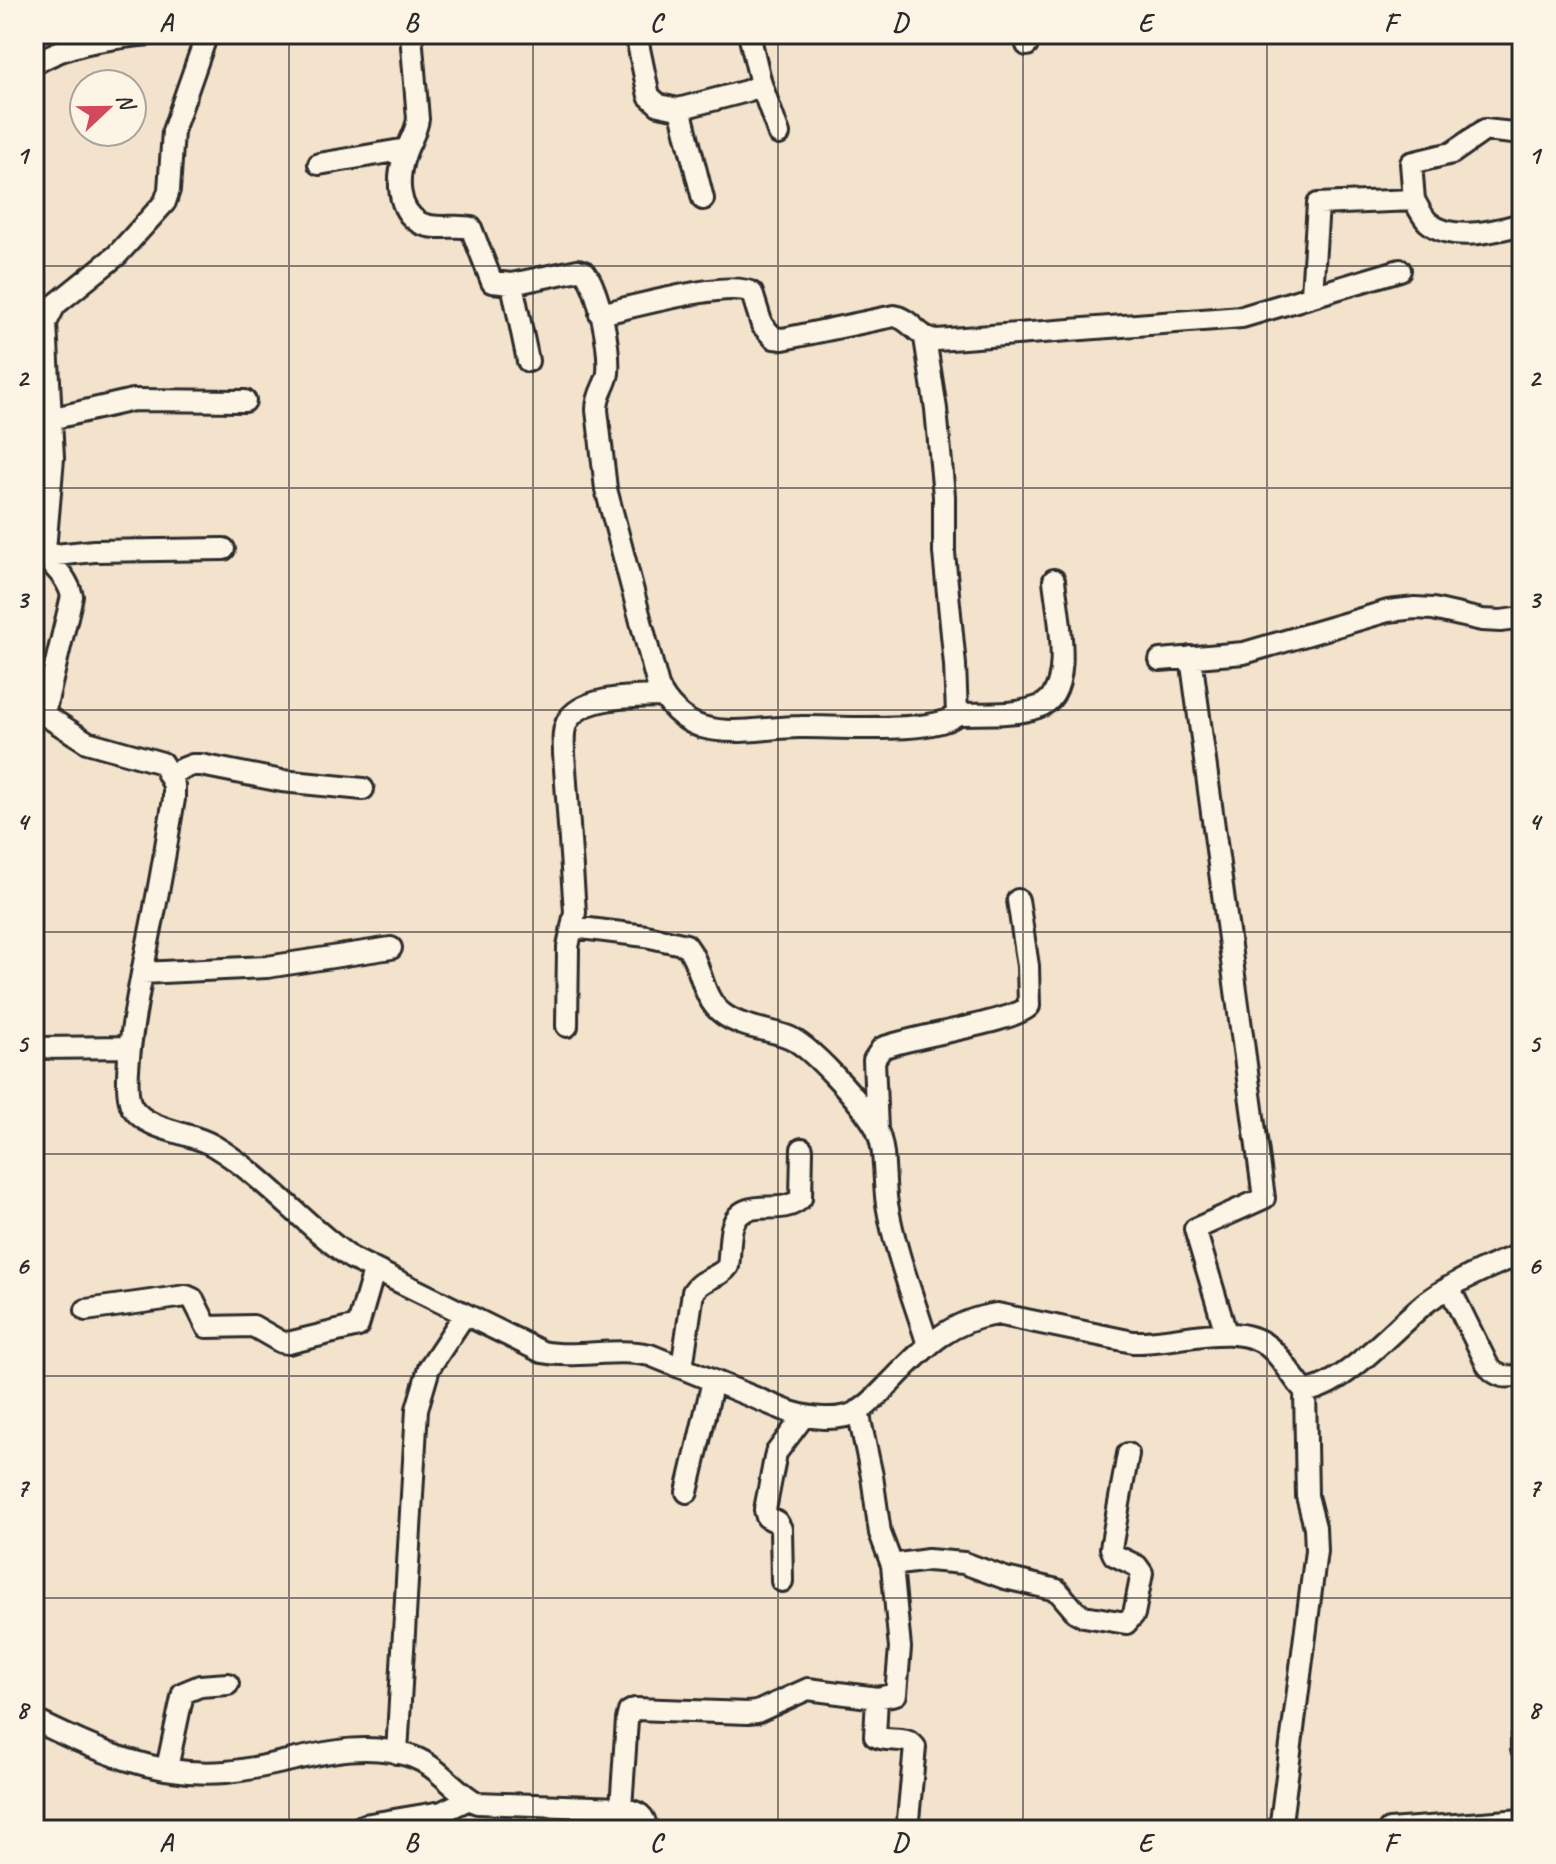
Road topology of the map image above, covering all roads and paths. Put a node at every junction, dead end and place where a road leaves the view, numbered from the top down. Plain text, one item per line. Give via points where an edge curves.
1 (149, 34) edge
2 (203, 34) edge
3 (411, 34) edge
4 (636, 34) edge
5 (749, 34) edge
6 (34, 64) edge
7 (761, 84) junction
8 (678, 109) junction
9 (779, 134) dead end
10 (1522, 134) edge
11 (407, 149) junction
12 (319, 164) dead end
13 (703, 199) dead end
14 (1414, 200) junction
15 (1522, 224) edge
16 (1400, 270) dead end
17 (512, 284) junction
18 (1312, 294) junction
19 (600, 314) junction
20 (925, 338) junction
21 (528, 361) dead end
22 (245, 401) dead end
23 (50, 419) junction
24 (43, 468) edge
25 (224, 549) dead end
26 (46, 556) junction
27 (1054, 580) dead end
28 (1522, 618) edge
29 (1191, 657) junction
30 (1160, 660) dead end
31 (662, 696) junction
32 (37, 713) edge
33 (957, 714) junction
34 (169, 774) junction
35 (363, 789) dead end
36 (1018, 900) dead end
37 (573, 927) junction
38 (391, 948) dead end
39 (142, 973) junction
40 (567, 1026) dead end
41 (130, 1047) junction
42 (35, 1048) edge
43 (877, 1130) junction
44 (802, 1149) dead end
45 (1522, 1254) edge
46 (374, 1271) junction
47 (1449, 1287) junction
48 (86, 1310) dead end
49 (465, 1314) junction
50 (1226, 1333) junction
51 (928, 1345) junction
52 (682, 1368) junction
53 (1522, 1375) edge
54 (713, 1381) junction
55 (1305, 1391) junction
56 (858, 1411) junction
57 (804, 1416) junction
58 (1128, 1454) dead end
59 (687, 1492) dead end
60 (892, 1565) junction
61 (782, 1581) dead end
62 (228, 1684) dead end
63 (877, 1698) junction
64 (34, 1720) edge
65 (1522, 1738) edge
66 (1522, 1749) edge
67 (397, 1753) junction
68 (167, 1768) junction
69 (469, 1799) junction
70 (621, 1808) junction
71 (1522, 1820) edge
72 (356, 1830) edge
73 (646, 1830) edge
74 (907, 1830) edge
75 (1280, 1830) edge
76 (1389, 1830) edge

1 - 6 street via 69,46
2 - 23 street via 173,131 165,202 117,255 48,314
3 - 11 street via 418,119
4 - 8 street via 649,96 659,105
5 - 7 street
7 - 8 street
7 - 9 street
8 - 13 street
10 - 14 street via 1485,130 1452,153 1411,163
11 - 12 street
11 - 17 street via 401,197 411,216 429,226 471,228 492,282
14 - 15 street via 1428,222 1441,229 1485,232
14 - 18 street via 1318,204
16 - 18 street
17 - 19 street via 585,272
17 - 21 street
18 - 20 street via 1242,317
19 - 20 street via 737,289 752,293 762,325 774,338 894,316
19 - 31 street via 608,373 597,410 606,489
20 - 33 street via 943,481
22 - 23 street via 133,400
23 - 24 street
24 - 26 street
25 - 26 street
26 - 32 street via 69,583 72,596 46,705
27 - 33 street via 1061,651 1056,693 1038,707
28 - 29 street via 1482,620 1433,609 1401,609 1261,650
29 - 30 street
29 - 50 street via 1264,1198 1195,1229
31 - 33 street via 698,726 720,731 896,727 944,722
31 - 37 street via 608,699 578,711 566,723
32 - 34 street via 87,742 162,763
34 - 35 street via 201,765
34 - 39 street via 174,799
36 - 43 street via 1029,1006 1011,1017 882,1048 874,1060
37 - 40 street via 567,957
37 - 43 street via 686,945 705,991 721,1013 806,1046
38 - 39 street via 267,967
39 - 41 street
41 - 42 street
41 - 46 street via 130,1101 141,1117 212,1144 323,1238
43 - 51 street via 891,1223
44 - 52 street via 801,1198 784,1208 743,1210 732,1228 728,1266 693,1292
45 - 47 street
46 - 48 street via 358,1326 288,1343 253,1326 207,1327 193,1299 186,1296
46 - 49 street
47 - 53 street via 1488,1366 1506,1378
47 - 55 street via 1344,1373
49 - 52 street via 542,1352 638,1352
49 - 67 street via 429,1368 417,1409
50 - 51 street via 1133,1342 997,1314 958,1323
50 - 55 street via 1268,1346
51 - 56 street
52 - 54 street
54 - 57 street
54 - 59 street
55 - 75 street via 1307,1496 1316,1551
56 - 57 street via 843,1417
56 - 60 street via 880,1533
57 - 61 street via 776,1453 765,1510 781,1529
58 - 60 street via 1111,1548 1142,1573 1134,1614 1126,1623 1084,1616 1057,1590 964,1563
60 - 63 street via 900,1648 897,1689 893,1696
62 - 68 street via 183,1693
63 - 70 street via 808,1689 757,1712 635,1709 627,1720
63 - 74 street via 875,1736 915,1747
64 - 68 street via 102,1753
65 - 66 street
67 - 68 street via 316,1754 229,1772
67 - 69 street via 431,1766
69 - 70 street via 496,1805
69 - 72 street via 442,1812
70 - 73 street via 641,1814
71 - 76 street

